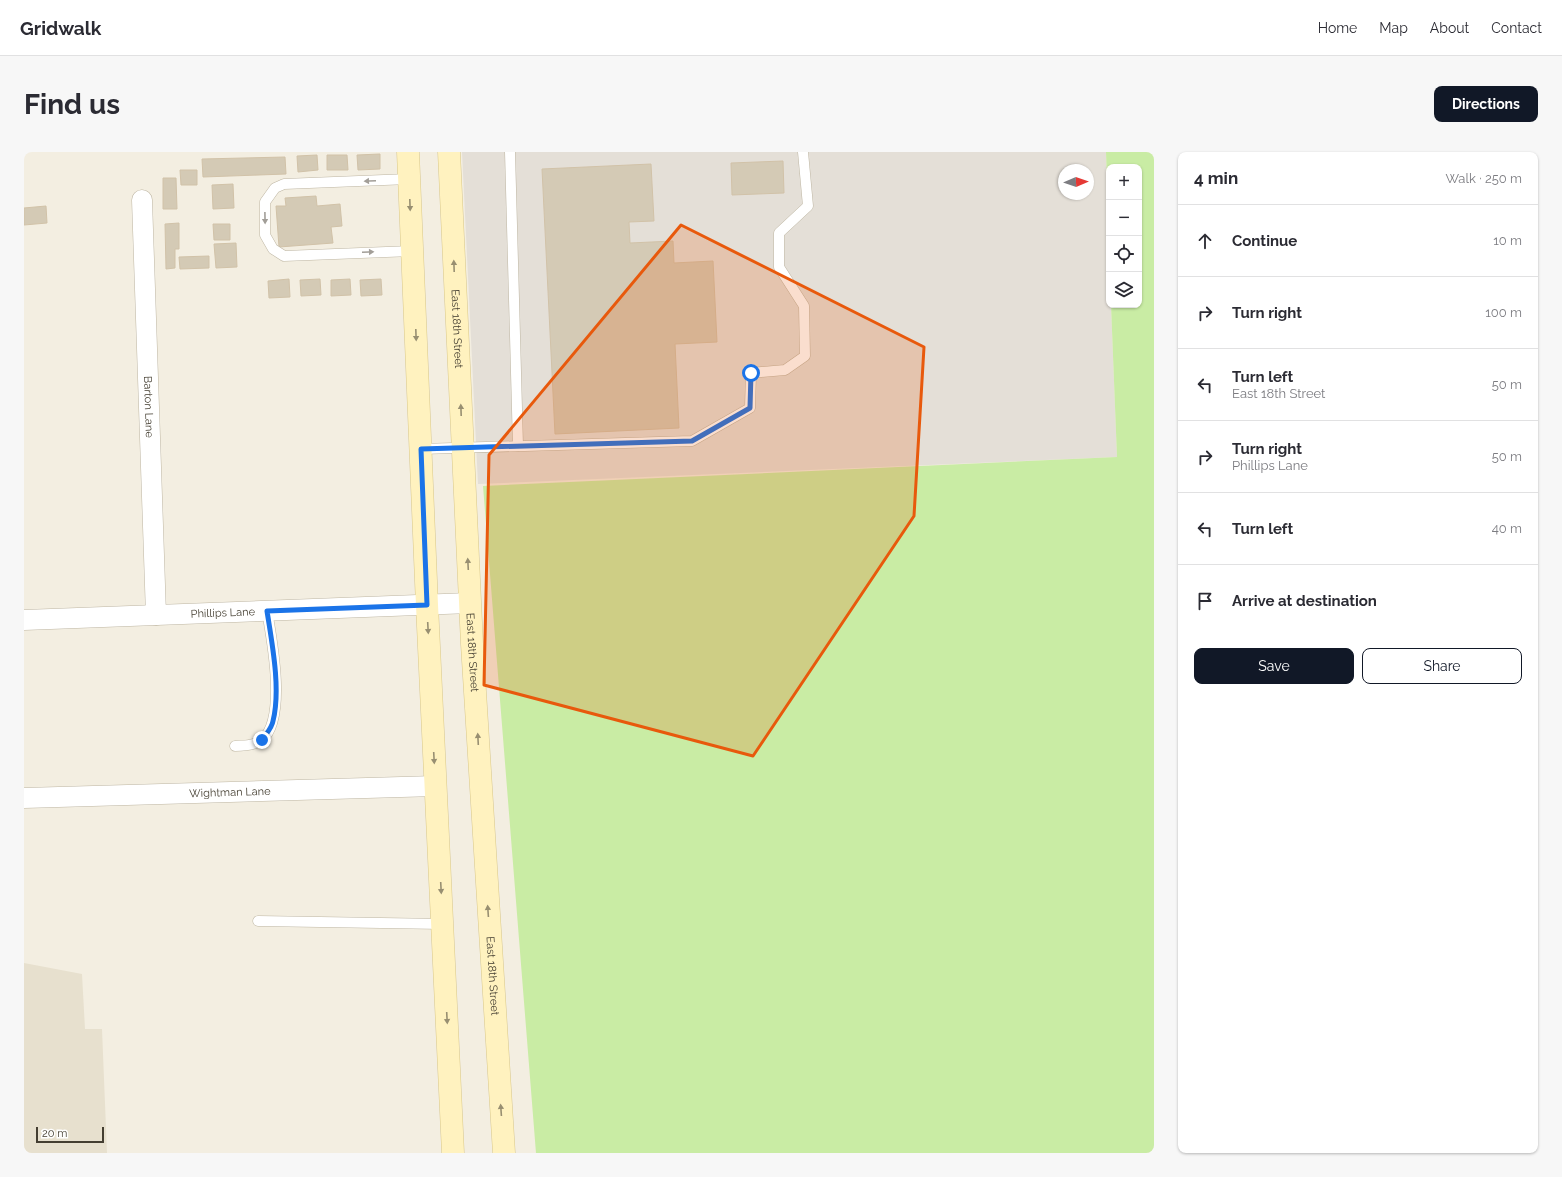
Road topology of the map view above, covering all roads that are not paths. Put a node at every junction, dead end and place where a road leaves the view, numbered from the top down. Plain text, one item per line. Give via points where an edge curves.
1 (408, 152) edge
2 (449, 152) edge
3 (510, 152) edge
4 (803, 152) edge
5 (409, 179) junction
6 (142, 200) dead end
7 (412, 251) junction
8 (518, 446) junction
9 (421, 449) junction
10 (462, 449) junction
11 (470, 603) junction
12 (427, 605) junction
13 (267, 611) junction
14 (156, 615) junction
15 (24, 620) edge
16 (235, 746) dead end
17 (436, 786) junction
18 (24, 798) edge
19 (258, 921) dead end
20 (442, 924) junction
21 (454, 1153) edge
22 (504, 1153) edge

1 - 5 main road
10 -> 2 main road, East 18th Street
3 - 8 lane
4 - 8 lane via 808,206 779,233 779,267 804,306 805,356 785,370 751,373 750,408 692,441
5 -> 7 main road
5 -> 7 lane via 284,184 275,188 265,202 265,235 273,249 284,256
6 - 14 street, Barton Lane
7 -> 9 main road
8 - 10 lane
9 - 10 lane
9 - 12 main road
11 -> 10 main road, East 18th Street
11 - 12 street, Phillips Lane
22 -> 11 main road, East 18th Street
12 - 13 street, Phillips Lane
12 -> 17 main road
13 - 14 street, Phillips Lane
13 - 16 lane via 276,693 273,722 262,740 246,746
14 - 15 street, Phillips Lane
17 - 18 street, Wightman Lane
17 -> 20 main road
19 - 20 lane
20 -> 21 main road

